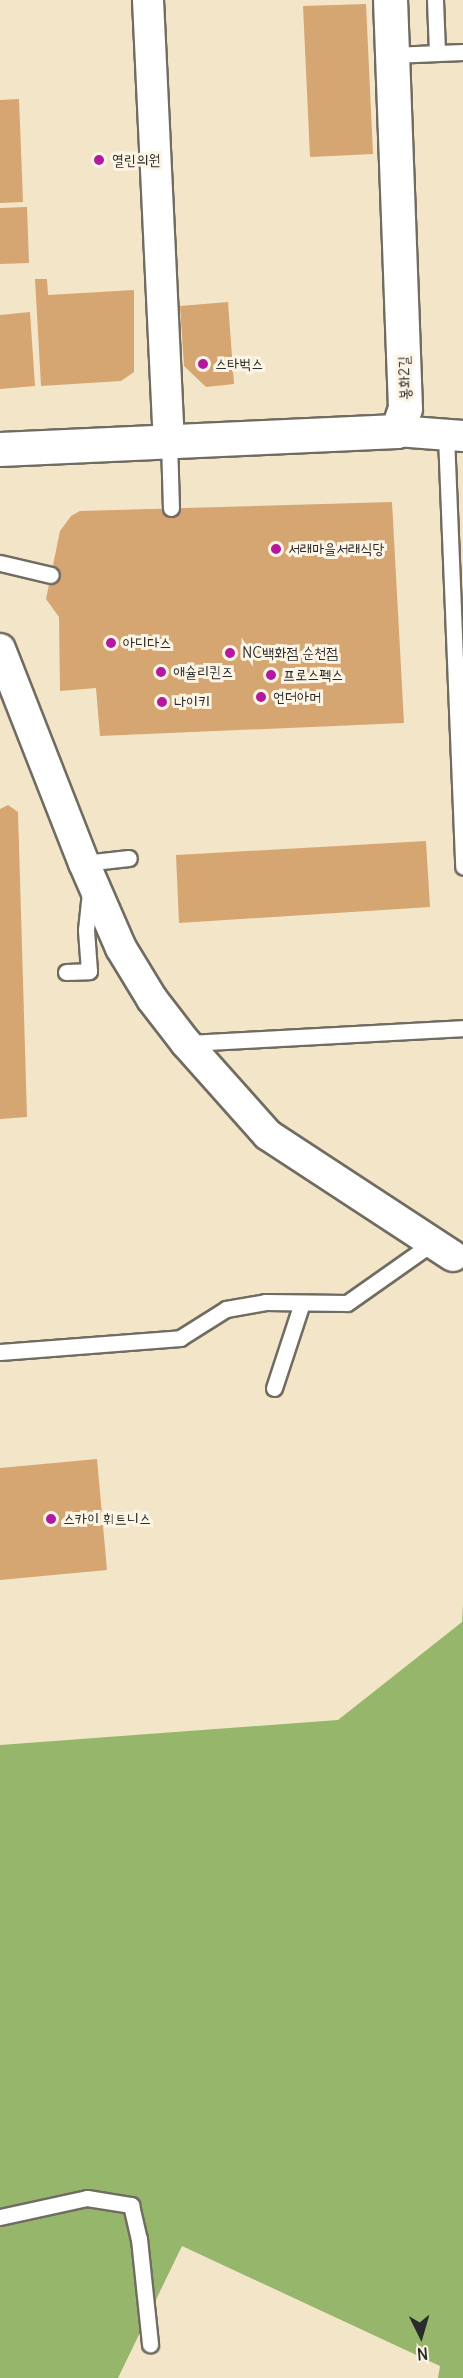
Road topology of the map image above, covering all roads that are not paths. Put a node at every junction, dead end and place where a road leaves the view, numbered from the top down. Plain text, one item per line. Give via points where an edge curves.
1 (148, 0) edge
2 (390, 0) edge
3 (435, 0) edge
4 (463, 52) edge
5 (437, 53) junction
6 (392, 55) junction
7 (396, 430) junction
8 (454, 436) edge
9 (169, 441) junction
10 (0, 448) edge
11 (171, 508) dead end
12 (0, 562) edge
13 (51, 575) dead end
14 (0, 649) edge
15 (129, 858) dead end
16 (463, 867) edge
17 (88, 872) junction
18 (66, 972) dead end
19 (463, 1028) edge
20 (186, 1043) junction
21 (449, 1254) edge
22 (302, 1303) junction
23 (0, 1352) edge
24 (274, 1388) dead end
25 (0, 2217) edge
26 (150, 2344) dead end

1 - 9 street
2 - 6 street, 봉화2길
3 - 5 lane
4 - 5 lane
5 - 6 lane
6 - 7 street, 봉화2길 via 405,408
7 - 8 street
7 - 9 street
8 - 16 lane
9 - 10 street
9 - 11 lane
12 - 13 lane
14 - 17 street
15 - 17 lane
17 - 18 lane via 89,971
17 - 20 street via 121,948 152,999
19 - 20 lane
20 - 21 street via 268,1135
21 - 22 lane via 347,1303
22 - 23 lane via 265,1302 226,1309 180,1338
22 - 24 lane
25 - 26 lane via 87,2198 130,2205 139,2239

